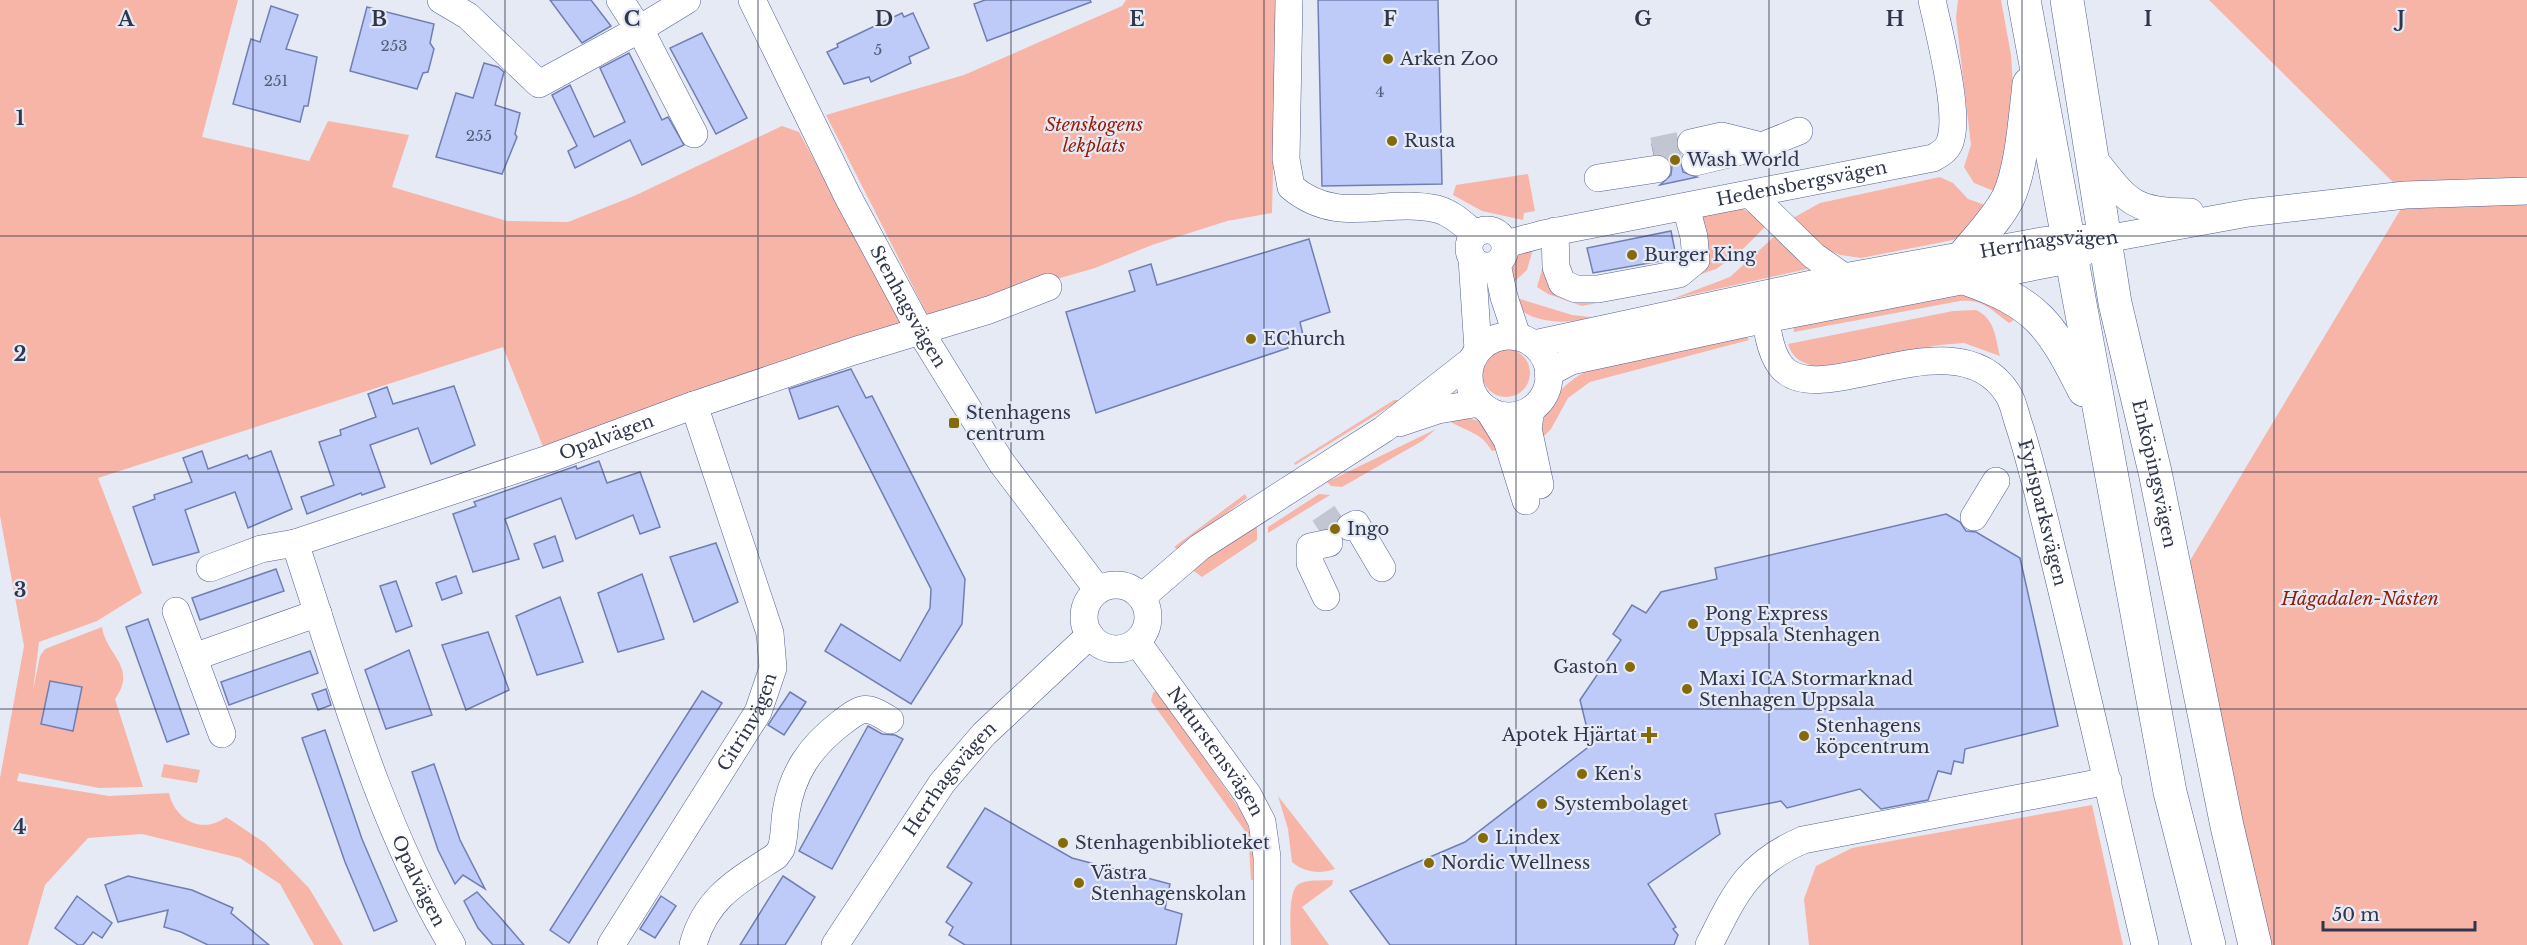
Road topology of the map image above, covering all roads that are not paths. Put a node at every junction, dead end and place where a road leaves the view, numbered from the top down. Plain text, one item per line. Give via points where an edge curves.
1 (441, 0) edge
2 (620, 0) edge
3 (687, 0) edge
4 (752, 0) edge
5 (1289, 0) edge
6 (1932, 0) edge
7 (2024, 0) edge
8 (2067, 0) edge
9 (639, 30) junction
10 (2033, 55) junction
11 (1799, 131) dead end
12 (694, 134) dead end
13 (1693, 153) tunnel mouth
14 (2094, 159) junction
15 (1655, 160) tunnel mouth
16 (1596, 170) dead end
17 (2527, 191) edge
18 (1751, 195) junction
19 (1686, 207) junction
20 (2248, 213) junction
21 (1555, 231) junction
22 (2106, 239) junction
23 (2071, 249) junction
24 (1487, 250) junction
25 (1966, 266) junction
26 (1844, 277) junction
27 (1048, 287) dead end
28 (1765, 307) junction
29 (920, 331) junction
30 (1526, 340) junction
31 (1475, 355) junction
32 (1548, 373) junction
33 (694, 405) junction
34 (1484, 407) junction
35 (1531, 410) junction
36 (2100, 421) junction
37 (1384, 429) junction
38 (1996, 481) dead end
39 (1974, 517) dead end
40 (1349, 523) dead end
41 (1320, 540) tunnel mouth
42 (295, 543) junction
43 (210, 568) dead end
44 (1382, 568) dead end
45 (1098, 590) junction
46 (1142, 597) junction
47 (1326, 597) dead end
48 (176, 611) dead end
49 (318, 613) junction
50 (1090, 635) junction
51 (1137, 642) junction
52 (194, 657) junction
53 (890, 720) dead end
54 (222, 734) dead end
55 (2108, 781) junction
56 (452, 945) edge
57 (611, 945) edge
58 (693, 945) edge
59 (835, 945) edge
60 (1267, 945) edge
61 (1709, 945) edge
62 (2145, 945) edge
63 (2209, 945) edge
64 (2255, 945) edge

1 - 9 street via 468,16 539,84
2 - 9 street
3 - 9 street
4 - 29 street, Stenhagsvägen via 848,197
5 - 24 street via 1286,159 1291,187 1307,200 1327,208 1437,209 1454,216
6 - 18 street, Hedensbergsvägen via 1951,93 1952,138 1946,151 1933,158
7 - 10 main road
8 - 14 main road, Enköpingsvägen
9 - 12 street
10 - 23 main road
10 - 25 main road via 2022,144 2009,196
11 - 13 street via 1762,146 1722,136
14 - 20 street via 2122,194 2155,211
14 - 22 main road, Enköpingsvägen
15 - 16 street
17 - 20 street via 2404,195
18 - 19 street, Hedensbergsvägen
18 - 26 street via 1814,256
19 - 21 street, Hedensbergsvägen
19 - 21 street via 1696,260 1678,274 1598,289 1576,289 1562,283 1556,267
20 - 22 street, Herrhagsvägen
21 - 24 street, Hedensbergsvägen
22 - 23 street, Herrhagsvägen
22 - 64 main road, Enköpingsvägen via 2115,303 2155,472
23 - 25 street, Herrhagsvägen
23 - 36 main road
24 - 30 street via 1504,297
24 - 31 street
25 - 26 street, Herrhagsvägen
25 - 28 street, Herrhagsvägen
25 - 36 main road via 2046,325 2062,347
26 - 28 street, Herrhagsvägen
27 - 29 street, Opalvägen
28 - 30 street, Herrhagsvägen
28 - 32 street, Herrhagsvägen via 1571,362
28 - 55 street, Fyrisparksvägen via 1770,342 1780,366 1796,379 1821,380 1927,361 1957,362 1994,378 2009,394 2034,472
29 - 33 street, Opalvägen
29 - 45 street, Stenhagsvägen via 1001,462
30 - 31 street via 1499,337
30 - 32 street via 1543,355
31 - 34 street via 1468,374 1470,388
31 - 37 street
32 - 35 street via 1544,396
33 - 42 street, Opalvägen via 548,459
33 - 57 street, Citrinvägen via 770,633 773,668 758,712
34 - 35 street via 1502,416
34 - 35 street via 1507,440 1534,498 1528,428
34 - 37 street via 1438,410
36 - 63 main road via 2170,792
37 - 46 street via 1200,547
38 - 39 street
40 - 44 street
41 - 47 street via 1310,563
42 - 43 street, Opalvägen via 261,549
42 - 49 street, Opalvägen
45 - 46 street via 1126,586
45 - 50 street via 1084,616
46 - 51 street via 1148,620
48 - 52 street
49 - 52 street
49 - 56 street, Opalvägen via 407,859
50 - 51 street via 1097,643 1117,649
50 - 59 street, Herrhagsvägen via 984,734 942,783
51 - 60 street, Naturstensvägen via 1243,788 1262,822 1267,857
52 - 54 street
53 - 58 street via 871,709 848,705 828,732 801,757 779,810 781,849 776,856 744,866 705,909
55 - 61 street via 1803,840 1775,852 1754,871 1736,892
55 - 62 street, Fyrisparksvägen

